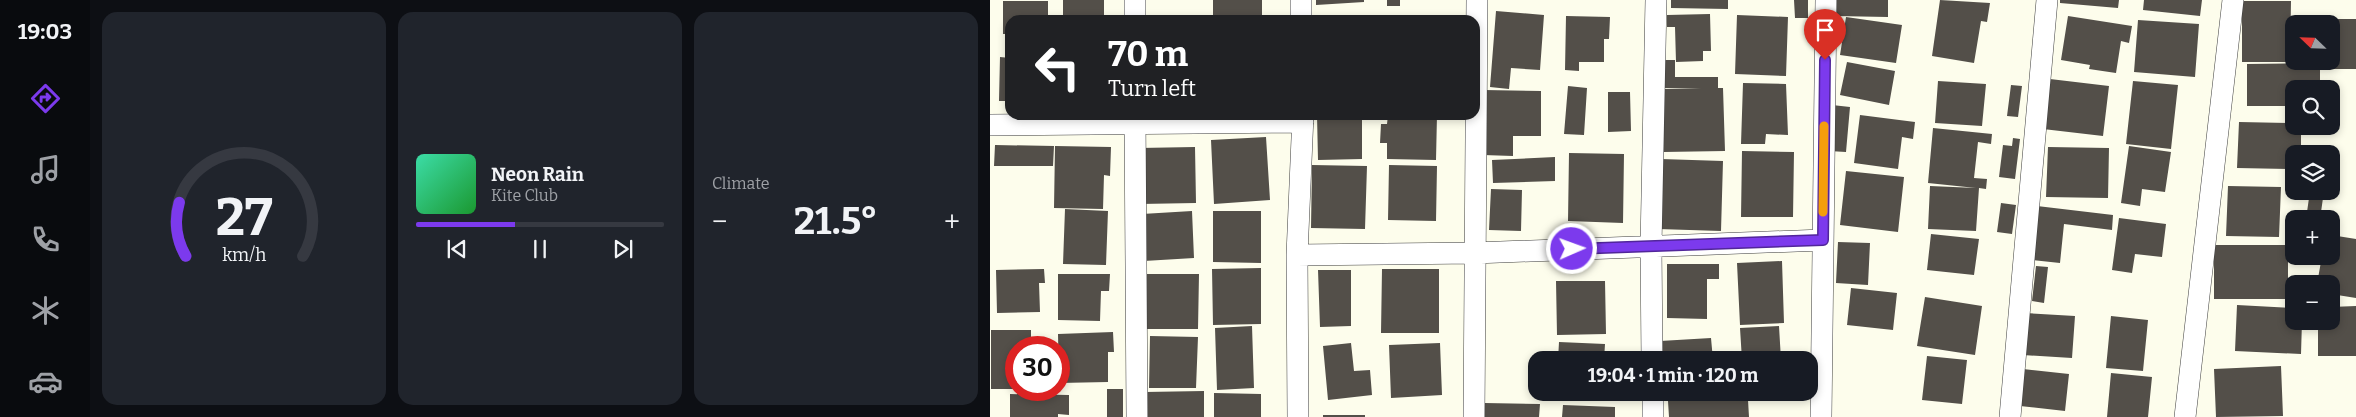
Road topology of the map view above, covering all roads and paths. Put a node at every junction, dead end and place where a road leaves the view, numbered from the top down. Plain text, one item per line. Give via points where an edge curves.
1 (1135, 0) edge
2 (1301, 0) edge
3 (1477, 0) edge
4 (1656, 0) edge
5 (1826, 0) edge
6 (2047, 0) edge
7 (2233, 0) edge
8 (1135, 15) edge
9 (1301, 15) edge
10 (1477, 15) edge
11 (1135, 120) edge
12 (1303, 120) edge
13 (1476, 120) edge
14 (990, 125) edge
15 (1823, 240) junction
16 (1651, 246) junction
17 (1474, 253) junction
18 (1297, 255) junction
19 (1652, 351) edge
20 (1653, 401) edge
21 (1137, 417) edge
22 (1298, 417) edge
23 (1474, 417) edge
24 (1653, 417) edge
25 (1821, 417) edge
26 (2010, 417) edge
27 (2185, 417) edge

1 - 8 street
2 - 9 street
3 - 10 street
4 - 16 street
5 - 15 street
6 - 26 street
7 - 27 street
11 - 14 street
11 - 21 street
12 - 18 street
13 - 17 street
15 - 16 street
15 - 25 street
16 - 17 street
16 - 19 street
17 - 18 street
17 - 23 street
18 - 22 street
20 - 24 street

